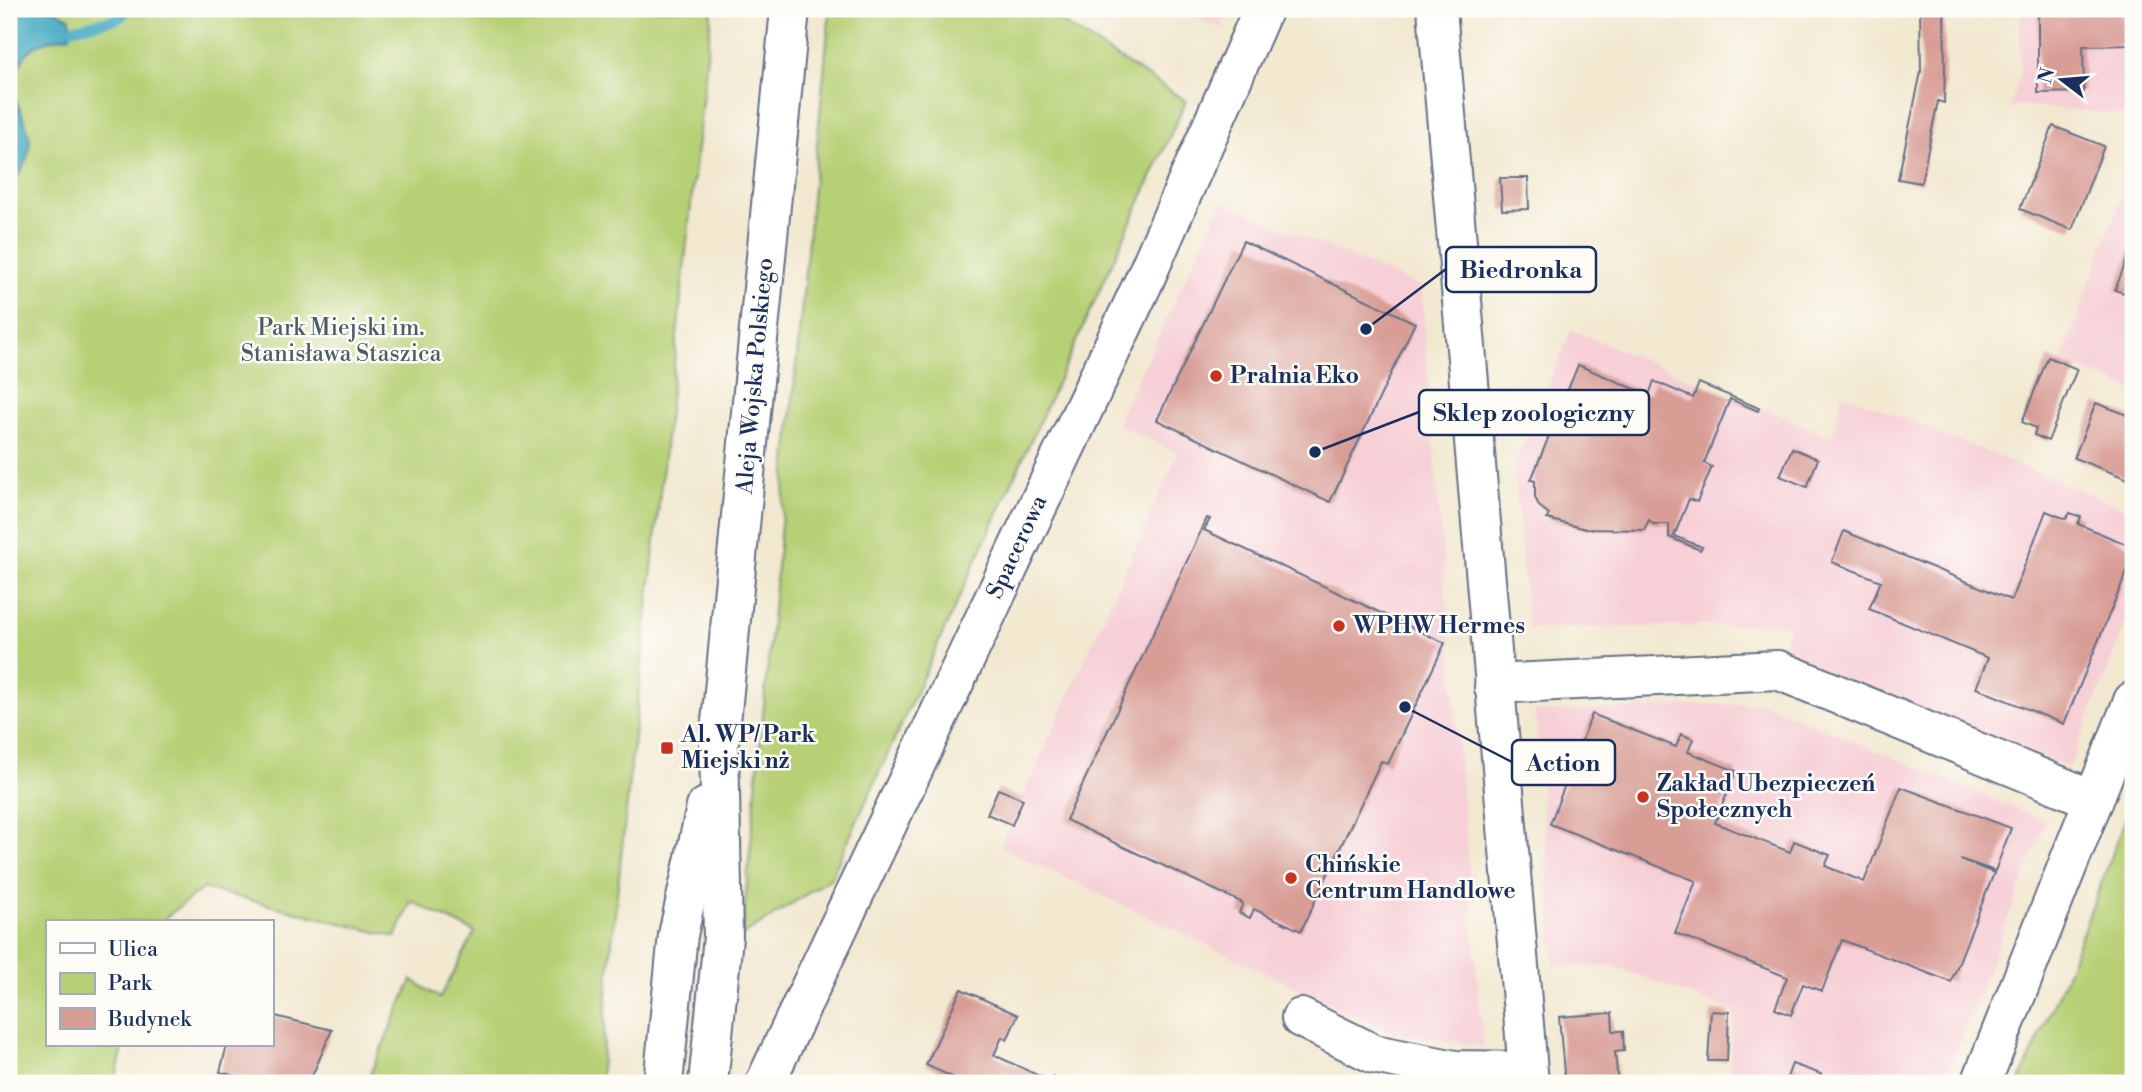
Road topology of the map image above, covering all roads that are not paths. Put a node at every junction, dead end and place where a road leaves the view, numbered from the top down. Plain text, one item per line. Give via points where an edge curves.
1 (790, 9) edge
2 (1263, 9) edge
3 (1437, 9) edge
4 (1494, 687) junction
5 (2133, 701) edge
6 (719, 743) junction
7 (2094, 800) junction
8 (1301, 1018) dead end
9 (1528, 1077) edge
10 (663, 1083) edge
11 (708, 1083) edge
12 (765, 1083) edge
13 (1982, 1083) edge

1 - 6 street, Aleja Wojska Polskiego
2 - 12 street, Spacerowa via 1144,281
3 - 4 street
4 - 7 street via 1779,670
4 - 9 street
5 - 7 street
6 - 10 street, Aleja Wojska Polskiego via 678,935
6 - 11 street, Aleja Wojska Polskiego via 723,937
7 - 13 street
8 - 9 street via 1374,1054 1455,1070

